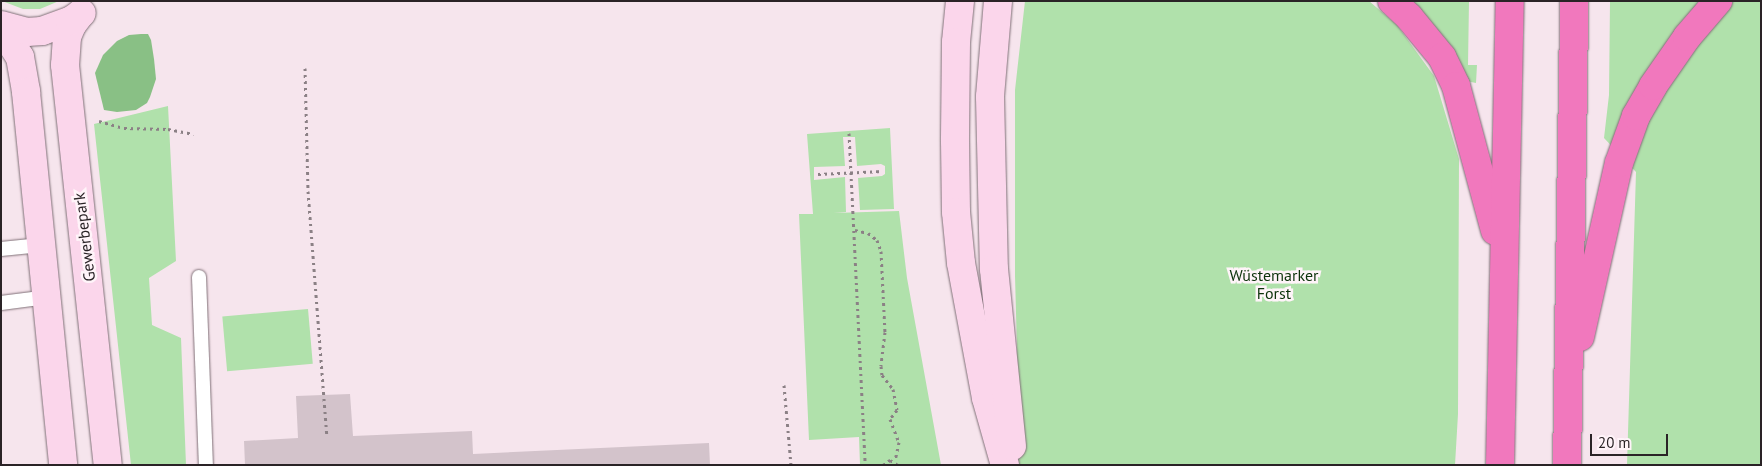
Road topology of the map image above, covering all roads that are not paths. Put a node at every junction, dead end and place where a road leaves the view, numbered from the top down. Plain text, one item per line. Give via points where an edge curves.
1 (960, 1) edge
2 (998, 1) edge
3 (1392, 1) edge
4 (1510, 1) edge
5 (1574, 1) edge
6 (1718, 1) edge
7 (89, 6) edge
8 (1, 27) edge
9 (41, 245) junction
10 (1, 249) edge
11 (1503, 262) junction
12 (87, 263) junction
13 (199, 277) dead end
14 (90, 294) junction
15 (46, 297) junction
16 (1, 303) edge
17 (1568, 392) junction
18 (63, 465) edge
19 (108, 465) edge
20 (206, 465) edge
21 (1005, 465) edge
22 (1014, 465) edge
23 (1500, 465) edge
24 (1567, 465) edge

1 - 21 street via 956,42 956,212 961,263 986,398
2 - 22 street via 990,97 994,269
3 - 11 highway via 1442,58 1456,86
4 - 11 highway
5 - 17 highway
6 - 17 highway via 1687,38 1636,116 1619,163
7 - 8 street via 70,22 42,31
7 - 12 street, Gewerbepark via 72,24 64,51
8 - 9 street via 20,57 23,72
9 - 10 lane
9 - 12 street
9 - 15 street
11 - 23 highway
12 - 14 street, Gewerbepark
13 - 20 lane
14 - 15 street
14 - 19 street, Gewerbepark
15 - 16 lane
15 - 18 street
17 - 24 highway

